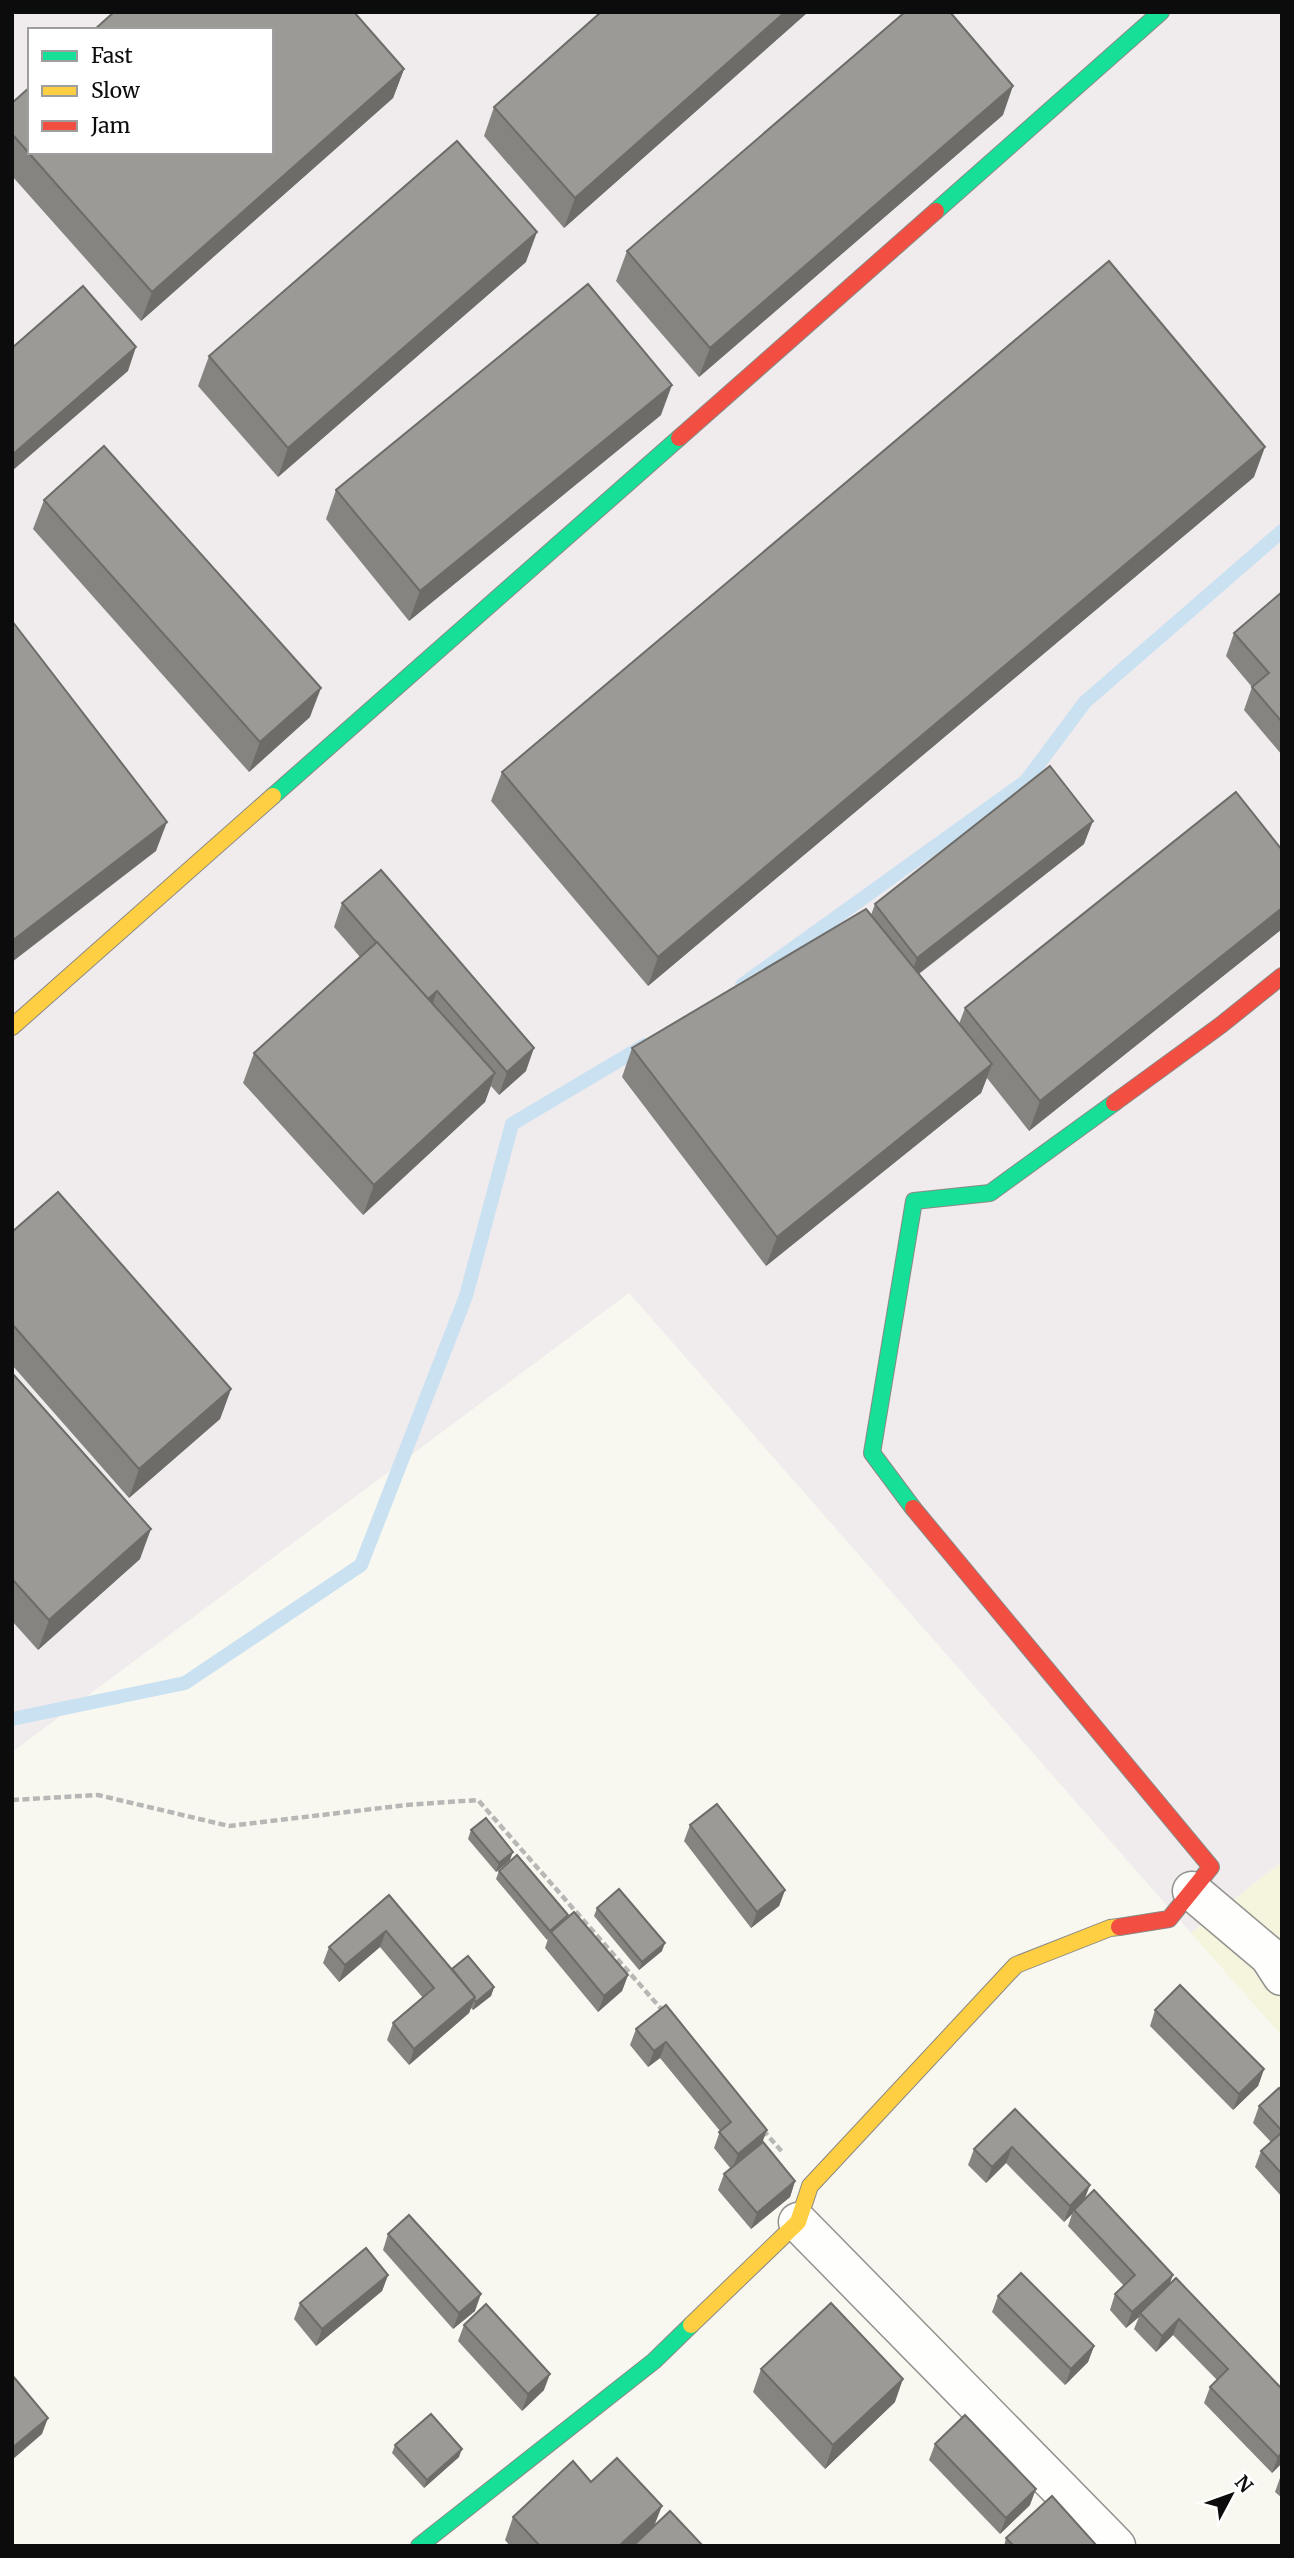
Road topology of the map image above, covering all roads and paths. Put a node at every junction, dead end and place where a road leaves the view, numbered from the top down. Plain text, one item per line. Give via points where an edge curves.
1 (1161, 12) edge
2 (1282, 976) edge
3 (12, 1027) edge
4 (12, 1800) edge
5 (1192, 1891) junction
6 (1282, 1976) edge
7 (671, 2020) edge
8 (758, 2124) edge
9 (810, 2186) junction
10 (798, 2222) junction
11 (418, 2546) edge
12 (1116, 2546) edge

1 - 3 street
2 - 5 street via 1222,1025 990,1193 914,1201 872,1453 1211,1867
4 - 7 path via 97,1795 229,1826 478,1800
5 - 6 street via 1269,1956
5 - 9 street via 1170,1919 1110,1928 1016,1965
8 - 9 path
9 - 10 street
10 - 11 street via 654,2361
10 - 12 street

